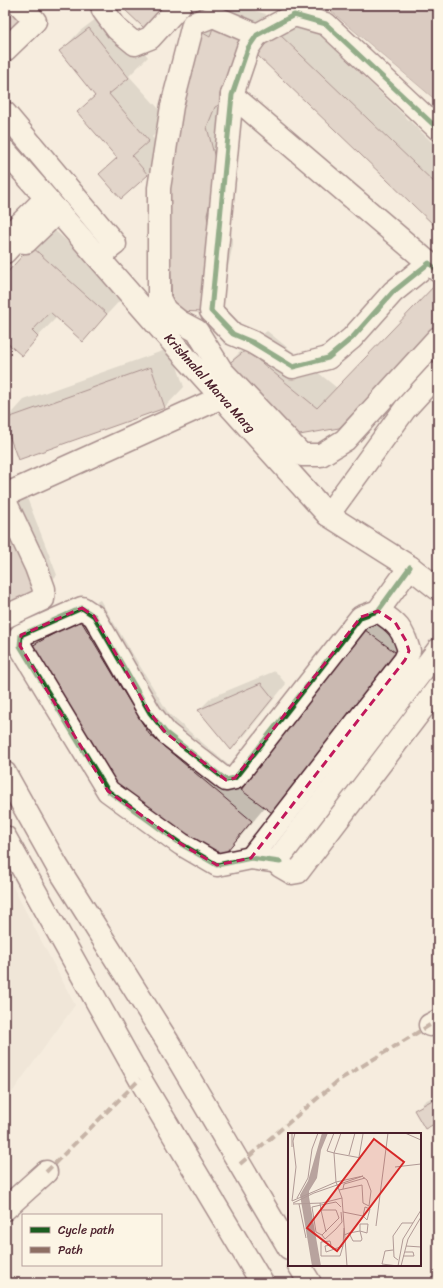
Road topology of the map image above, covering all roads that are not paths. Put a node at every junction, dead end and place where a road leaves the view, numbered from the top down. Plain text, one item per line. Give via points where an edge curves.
1 (20, 5) edge
2 (106, 5) edge
3 (180, 5) edge
4 (257, 35) junction
5 (5, 50) edge
6 (232, 94) junction
7 (5, 112) edge
8 (438, 129) edge
9 (5, 151) edge
10 (52, 204) junction
11 (8, 242) edge
12 (98, 257) junction
13 (434, 267) edge
14 (225, 327) junction
15 (438, 338) edge
16 (206, 344) junction
17 (188, 360) junction
18 (438, 372) edge
19 (222, 397) junction
20 (5, 495) edge
21 (5, 501) edge
22 (328, 514) junction
23 (410, 567) junction
24 (438, 589) edge
25 (378, 610) junction
26 (5, 617) edge
27 (438, 650) edge
28 (438, 688) edge
29 (363, 748) junction
30 (381, 762) junction
31 (5, 774) edge
32 (5, 837) edge
33 (251, 858) junction
34 (280, 862) junction
35 (46, 1172) dead end
36 (5, 1209) edge
37 (288, 1246) edge
38 (300, 1266) edge
39 (262, 1283) edge
40 (310, 1283) edge

1 - 5 street via 35,21
2 - 3 street via 103,10 117,29 135,44 150,38
4 - 6 street via 248,48
4 - 8 street via 294,15 326,24
4 - 16 street via 213,16 193,24 172,106 159,188 159,298 165,310 197,331
6 - 13 street
6 - 14 street via 211,311
7 - 12 street via 115,244
9 - 10 street, Krishnalal Marva Marg
10 - 11 street via 15,229
10 - 12 street, Krishnalal Marva Marg
12 - 17 street, Krishnalal Marva Marg
13 - 14 street via 393,292 352,338 328,358 293,367
14 - 16 street
15 - 16 street via 345,440 321,455 302,455 222,371
16 - 17 street
17 - 19 street, Krishnalal Marva Marg
18 - 22 street via 405,409
19 - 20 street
19 - 22 street, Krishnalal Marva Marg
21 - 26 street via 44,590 43,599
22 - 23 street, Krishnalal Marva Marg
23 - 24 street, Krishnalal Marva Marg
23 - 25 street
25 - 33 street via 395,622 401,630 409,651 405,660
25 - 33 street via 361,617 235,778 226,780 166,733 150,713 94,616 82,608 21,635 20,646 108,791 181,844 217,865
27 - 29 street
28 - 30 street
29 - 30 street
29 - 34 street via 280,858
30 - 34 street via 298,872 292,873 280,866
31 - 37 street via 57,866 168,1042
32 - 39 street via 140,1079
33 - 34 street
35 - 36 street
38 - 40 street

